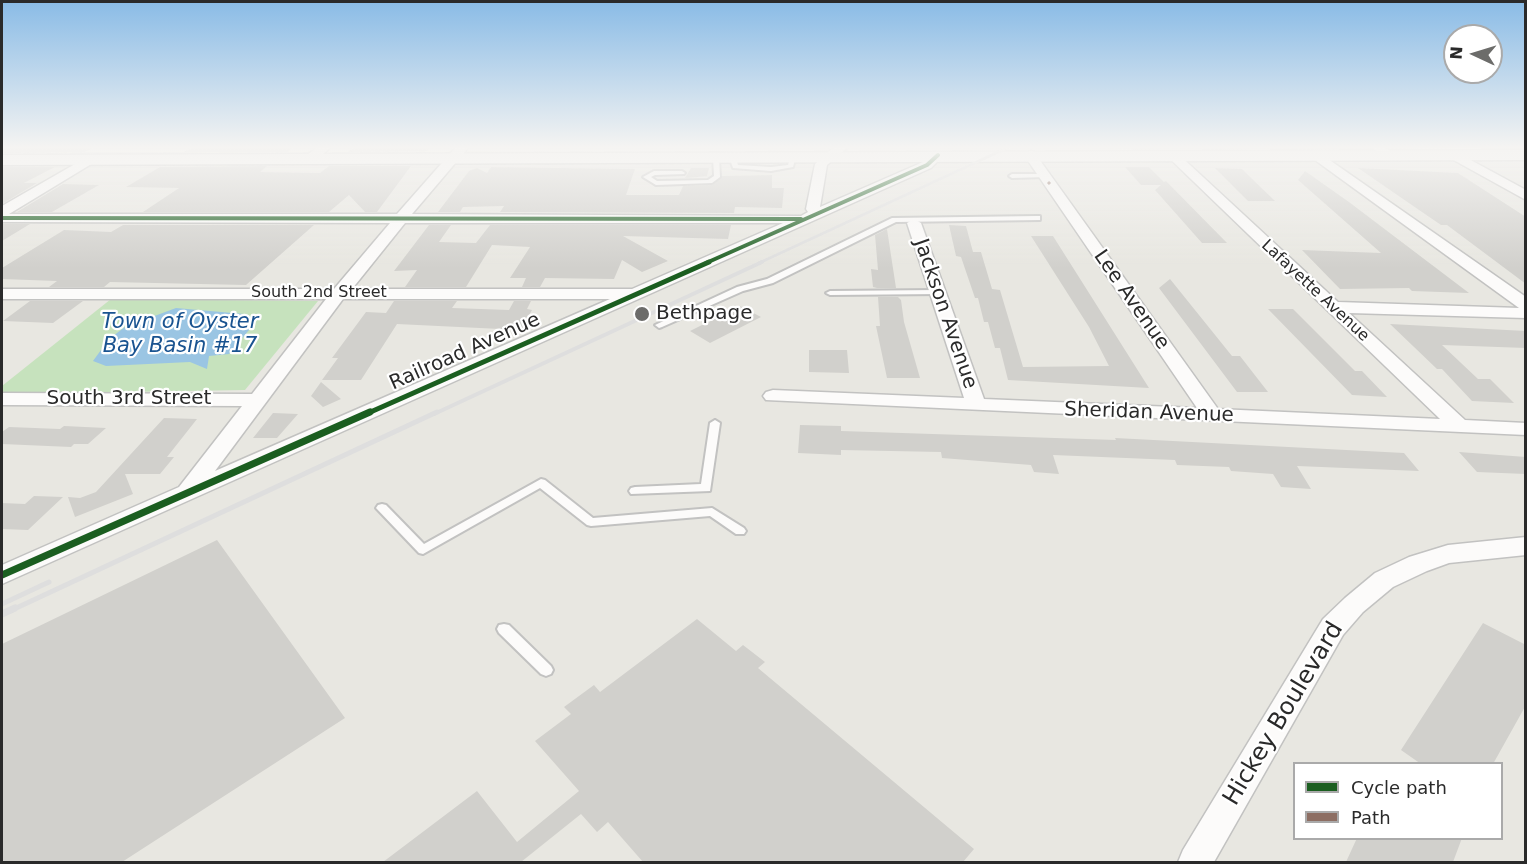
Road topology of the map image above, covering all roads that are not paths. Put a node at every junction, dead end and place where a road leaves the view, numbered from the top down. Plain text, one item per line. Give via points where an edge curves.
1 (38, 187) edge
2 (428, 187) edge
3 (817, 187) edge
4 (877, 187) edge
5 (1052, 187) edge
6 (1206, 187) edge
7 (1360, 187) edge
8 (1511, 187) edge
9 (1526, 196) edge
10 (2, 212) edge
11 (813, 216) junction
12 (2, 218) edge
13 (403, 218) junction
14 (1037, 218) dead end
15 (915, 223) dead end
16 (938, 292) junction
17 (339, 293) junction
18 (830, 293) dead end
19 (2, 294) edge
20 (637, 294) junction
21 (1526, 305) edge
22 (1332, 307) junction
23 (1526, 314) edge
24 (659, 325) dead end
25 (773, 396) dead end
26 (2, 399) edge
27 (257, 400) junction
28 (976, 405) junction
29 (1212, 415) junction
30 (715, 423) dead end
31 (1459, 426) junction
32 (1526, 429) edge
33 (634, 491) dead end
34 (187, 492) junction
35 (382, 508) dead end
36 (740, 531) dead end
37 (1526, 546) edge
38 (3, 573) edge
39 (504, 629) dead end
40 (546, 670) dead end
41 (1195, 862) edge

1 - 10 street
2 - 13 street
3 - 11 street
4 - 11 street, Railroad Avenue
5 - 29 street, Lee Avenue
6 - 22 street, Lafayette Avenue
7 - 21 street
8 - 9 street
11 - 13 street
11 - 20 street, Railroad Avenue
12 - 13 street
13 - 17 street
14 - 24 lane via 895,220 770,281 740,289
15 - 16 street, Jackson Avenue
16 - 18 lane
16 - 28 street, Jackson Avenue
17 - 19 street, South 2nd Street
17 - 20 street, South 2nd Street
17 - 27 street
20 - 34 street, Railroad Avenue
22 - 23 street
22 - 31 street, Lafayette Avenue
25 - 28 street, Sheridan Avenue
26 - 27 street, South 3rd Street
27 - 34 street
28 - 29 street, Sheridan Avenue
29 - 31 street, Sheridan Avenue
30 - 33 lane via 706,488
31 - 32 street, Sheridan Avenue
34 - 38 street, Railroad Avenue
35 - 36 lane via 423,550 541,483 591,522 712,512
37 - 41 street, Hickey Boulevard via 1448,554 1418,564 1384,580 1354,605 1333,627
39 - 40 lane

